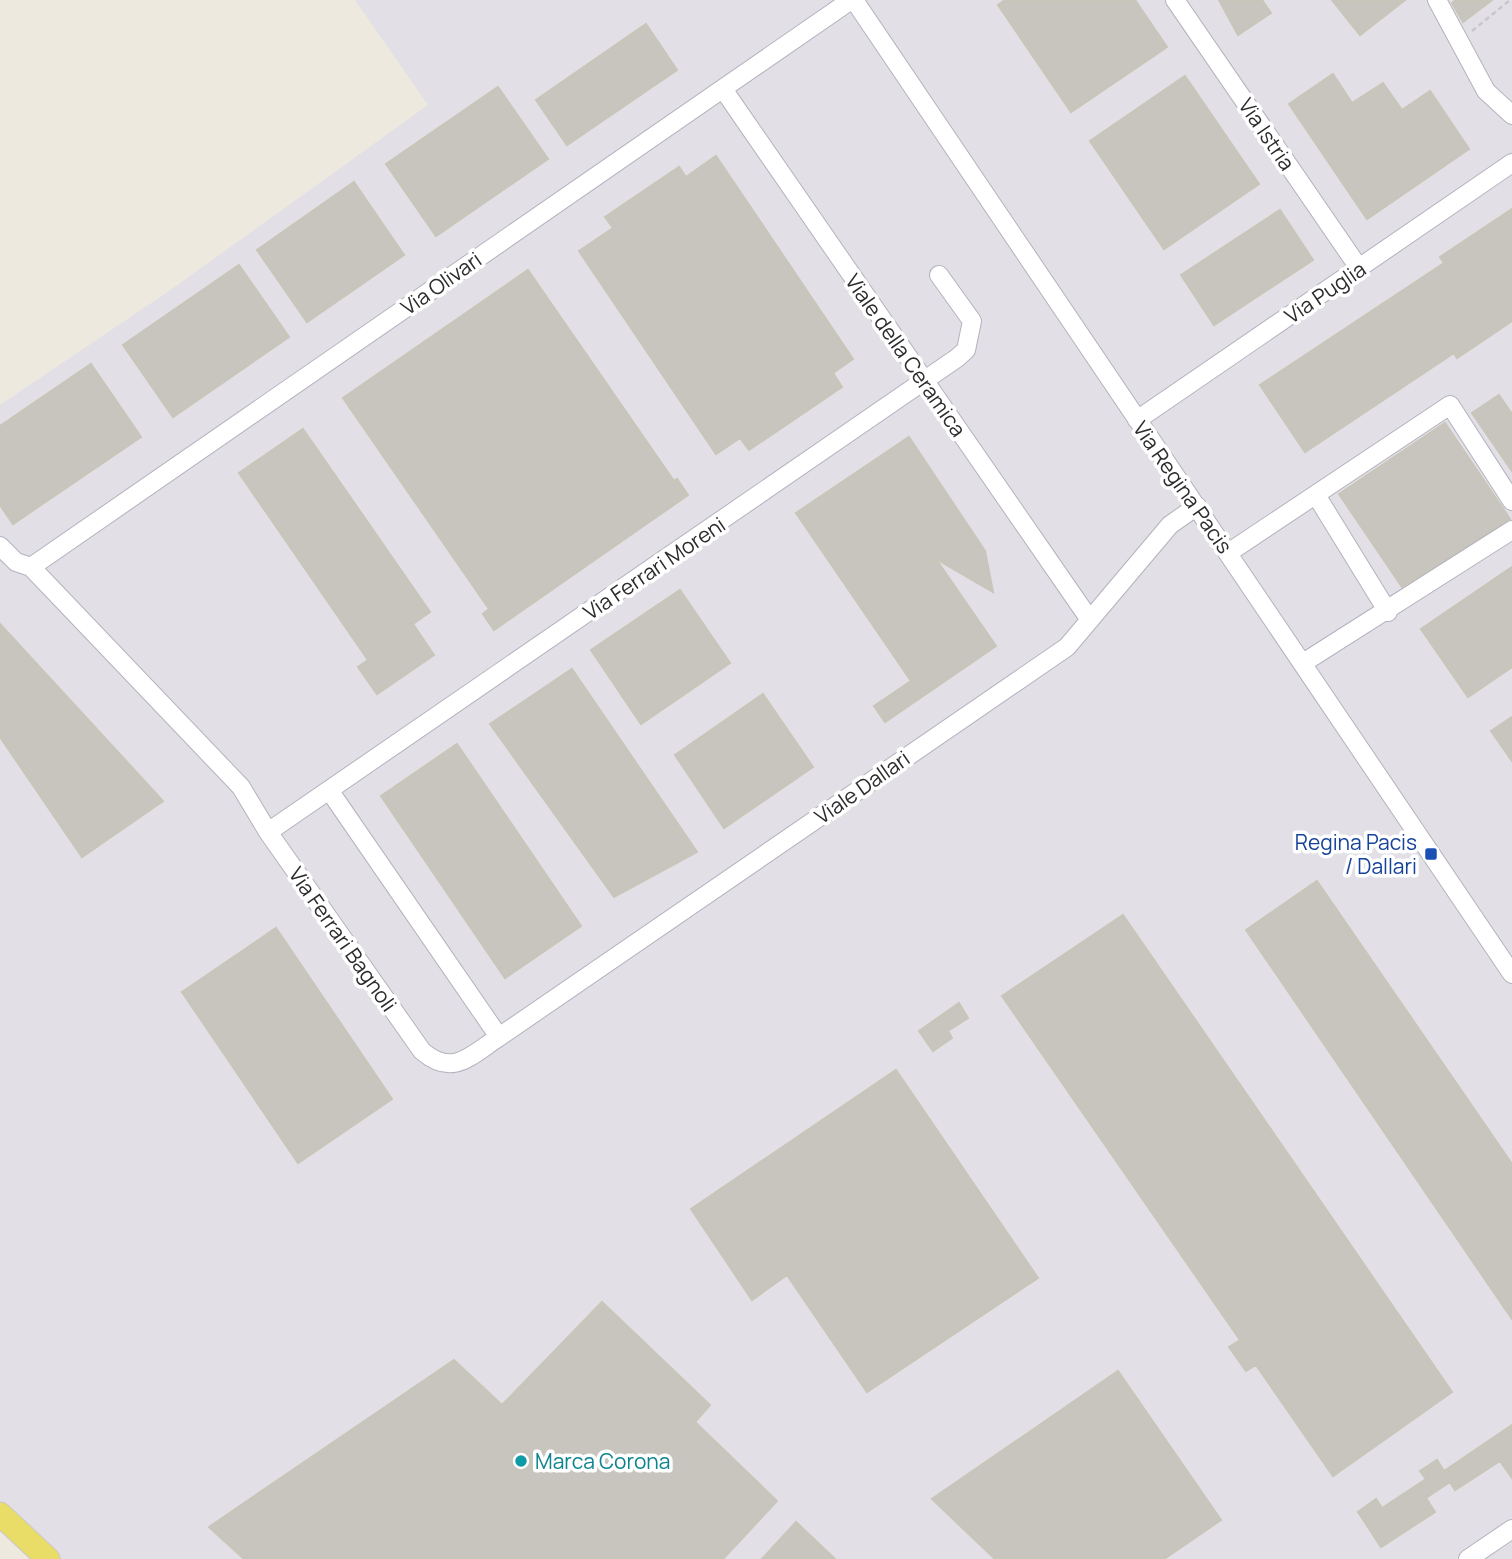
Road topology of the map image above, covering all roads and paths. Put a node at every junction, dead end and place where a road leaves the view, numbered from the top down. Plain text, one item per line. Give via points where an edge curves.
1 (853, 0) edge
2 (1175, 0) edge
3 (1437, 0) edge
4 (1510, 0) edge
5 (1458, 42) junction
6 (723, 89) junction
7 (1512, 115) edge
8 (1512, 163) edge
9 (1359, 268) junction
10 (939, 275) dead end
11 (925, 382) junction
12 (1137, 420) junction
13 (1316, 495) junction
14 (1512, 501) edge
15 (1197, 506) junction
16 (1512, 530) edge
17 (0, 546) edge
18 (1228, 552) junction
19 (31, 567) junction
20 (1388, 612) junction
21 (1090, 620) junction
22 (1303, 663) junction
23 (329, 790) junction
24 (268, 832) junction
25 (1512, 974) edge
26 (499, 1037) junction
27 (0, 1514) edge
28 (1512, 1529) edge
29 (48, 1559) edge
30 (1468, 1559) edge

1 - 6 street, Via Olivari
1 - 12 street, Via Regina Pacis
2 - 9 street, Via Istria
3 - 5 street
4 - 5 path
5 - 7 street via 1486,91
6 - 11 street, Viale della Ceramica
6 - 19 street, Via Olivari
8 - 9 street, Via Puglia
9 - 12 street, Via Puglia
10 - 11 street, Via Ferrari Moreni via 972,321 971,335 966,350
11 - 21 street, Viale della Ceramica
11 - 23 street, Via Ferrari Moreni
12 - 15 street, Via Regina Pacis
13 - 14 street via 1450,405
13 - 18 street
13 - 20 street
15 - 18 street, Via Regina Pacis
15 - 21 street, Viale Dallari via 1170,525
16 - 20 street
17 - 19 street, Via Ferrari Bagnoli via 16,562
18 - 22 street, Via Regina Pacis
19 - 24 street, Via Ferrari Bagnoli via 209,750 242,787
20 - 22 street
21 - 26 street, Viale Dallari via 1067,647
22 - 25 street, Via Regina Pacis
23 - 24 street, Via Ferrari Moreni
23 - 26 street
24 - 26 street, Via Ferrari Bagnoli via 422,1051 443,1065 458,1064
27 - 29 main road
28 - 30 street

